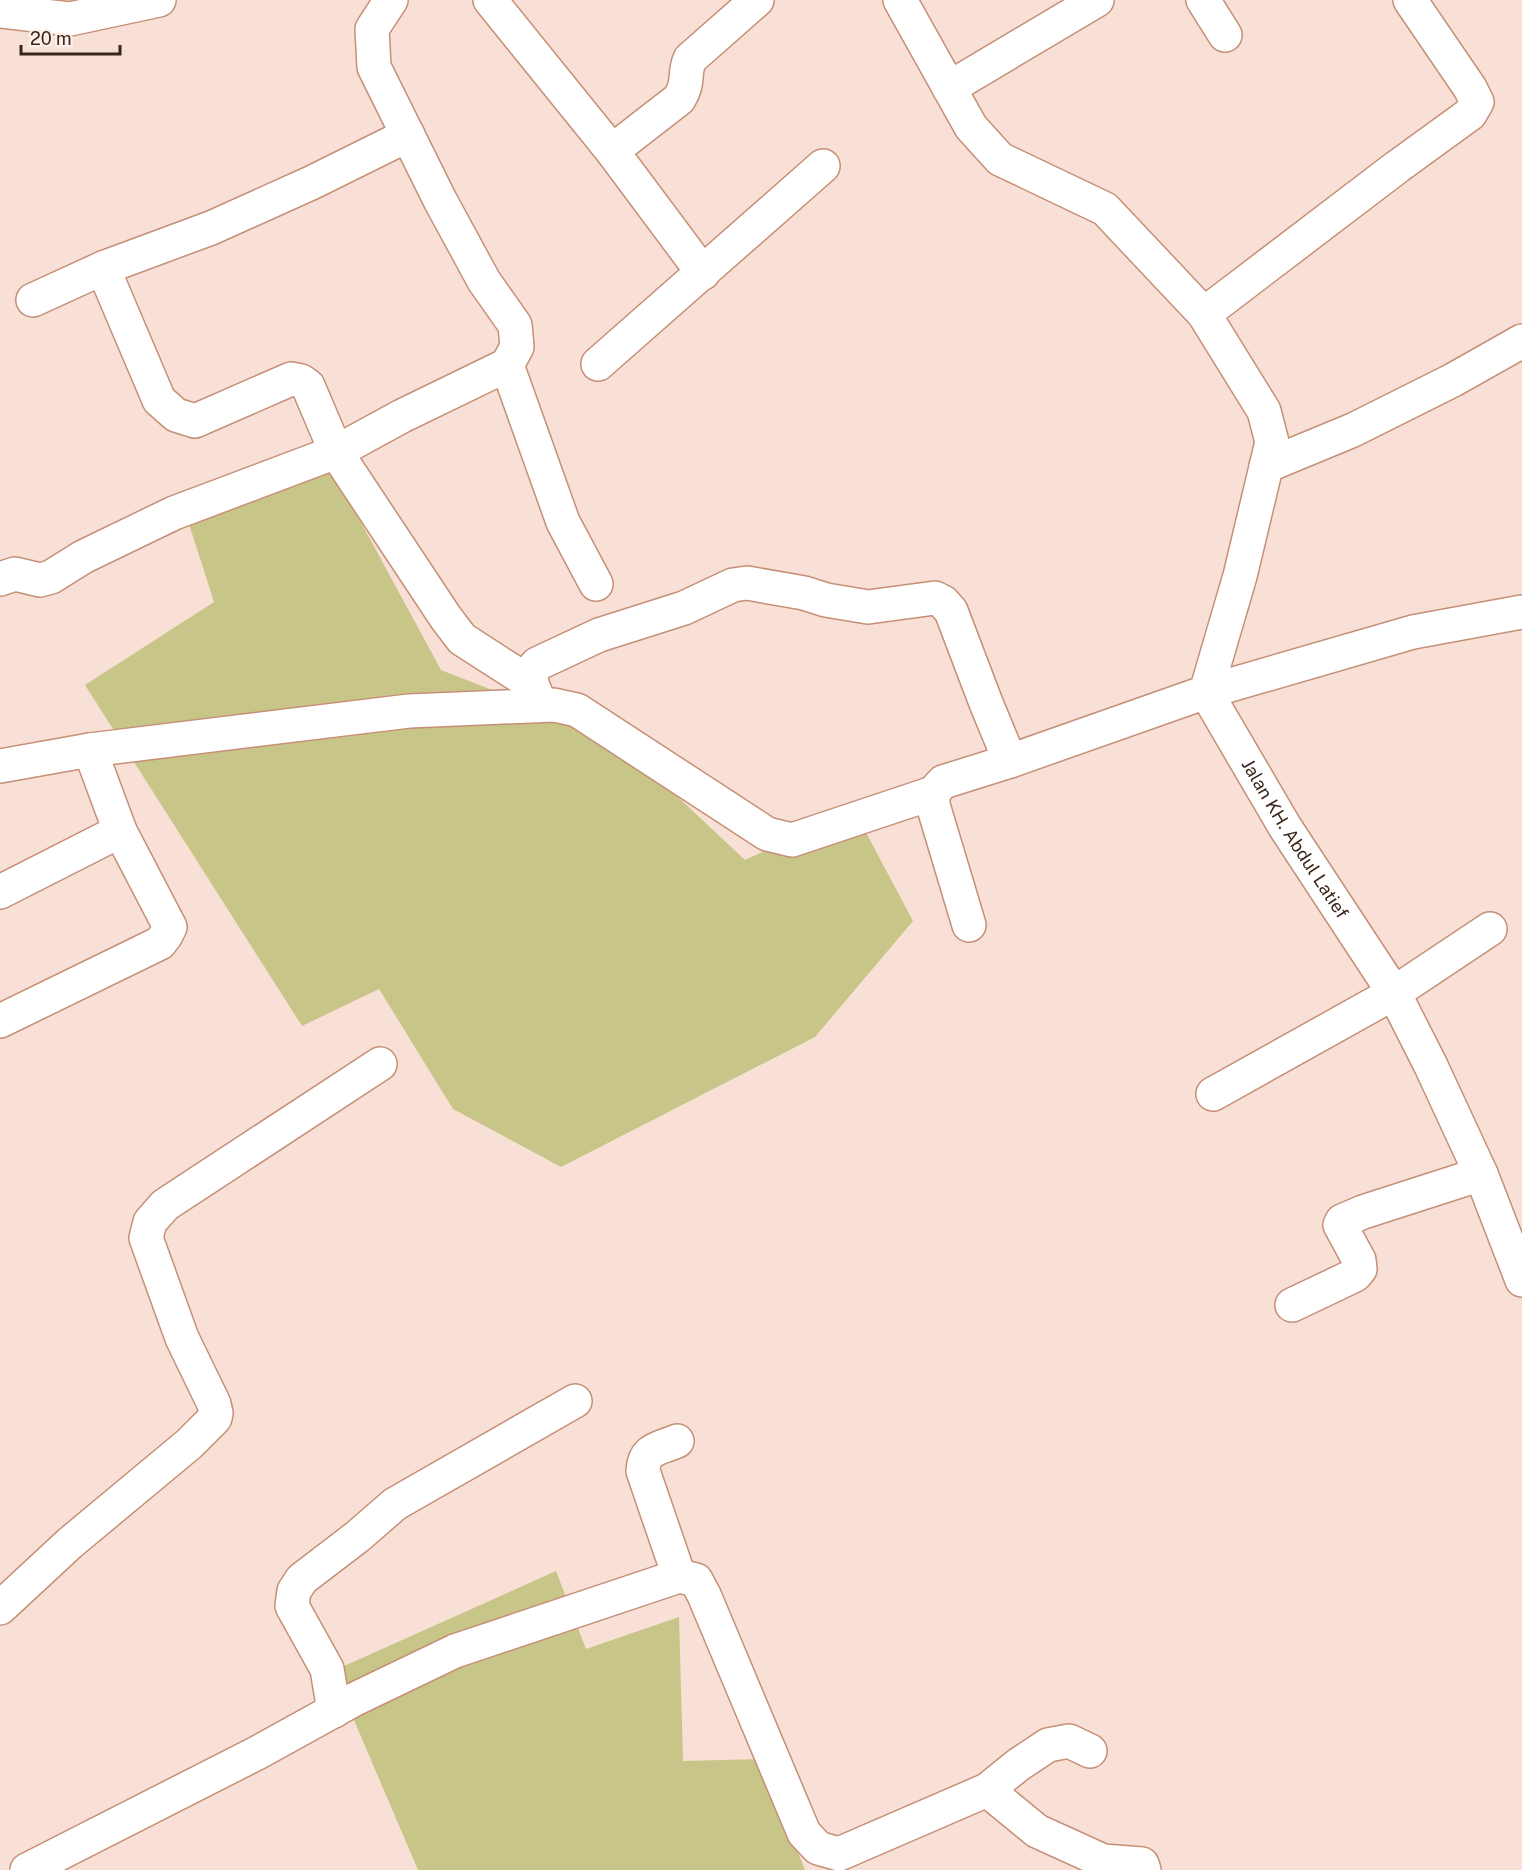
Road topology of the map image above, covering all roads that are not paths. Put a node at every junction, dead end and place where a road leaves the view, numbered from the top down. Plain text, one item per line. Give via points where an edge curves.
1 (159, 0) edge
2 (391, 0) edge
3 (490, 0) edge
4 (757, 0) edge
5 (900, 0) edge
6 (1097, 0) edge
7 (1203, 0) edge
8 (1410, 0) edge
9 (0, 11) edge
10 (1225, 35) dead end
11 (949, 88) junction
12 (408, 135) junction
13 (612, 151) junction
14 (823, 166) dead end
15 (103, 268) junction
16 (703, 273) junction
17 (33, 300) dead end
18 (1204, 314) junction
19 (1522, 341) edge
20 (597, 364) dead end
21 (507, 366) junction
22 (336, 452) junction
23 (1266, 466) junction
24 (0, 579) edge
25 (596, 584) dead end
26 (1522, 612) edge
27 (1206, 692) junction
28 (536, 695) junction
29 (90, 750) junction
30 (1010, 761) junction
31 (0, 766) edge
32 (933, 793) junction
33 (120, 831) junction
34 (0, 892) edge
35 (969, 925) dead end
36 (1490, 929) dead end
37 (1394, 993) junction
38 (0, 1021) edge
39 (380, 1064) dead end
40 (1213, 1094) dead end
41 (1481, 1174) junction
42 (1522, 1280) edge
43 (1292, 1305) dead end
44 (575, 1401) dead end
45 (677, 1441) dead end
46 (679, 1576) junction
47 (0, 1608) edge
48 (334, 1711) junction
49 (1090, 1751) dead end
50 (987, 1790) junction
51 (27, 1870) edge
52 (1144, 1870) edge

1 - 9 street via 70,19
2 - 12 street via 372,28 374,67
3 - 13 street
4 - 13 street via 690,58 686,89 679,99
5 - 11 street
6 - 11 street
7 - 10 street
8 - 18 street via 1470,88 1477,102 1470,114
11 - 18 street via 971,127 1000,159 1105,209
12 - 15 street via 221,224
12 - 21 street via 484,281 515,325 517,347
13 - 16 street
14 - 16 street
15 - 17 street
15 - 22 street via 159,400 176,416 195,421 291,378 308,386
16 - 20 street
18 - 23 street via 1264,411 1272,442
19 - 23 street via 1353,430
21 - 22 street
21 - 25 street via 563,522
22 - 24 street via 174,513 51,577 40,580 15,574
22 - 28 street via 462,639
23 - 27 street via 1240,576
26 - 27 street via 1413,632
27 - 30 street
27 - 37 street, Jalan KH. Abdul Latief via 1285,827
28 - 29 street
28 - 30 street via 530,672 537,664 599,635 684,608 733,585 747,583 868,607 935,598 951,611
28 - 32 street via 554,705 577,710 767,834 792,840
29 - 31 street
29 - 33 street
30 - 32 street via 943,783
32 - 35 street via 933,805
33 - 34 street
33 - 38 street via 170,927 166,935 160,943
36 - 37 street
37 - 40 street
37 - 41 street, Jalan KH. Abdul Latief
39 - 47 street via 165,1206 150,1222 146,1238 182,1338 214,1404 215,1418
41 - 42 street, Jalan KH. Abdul Latief
41 - 43 street via 1342,1221 1340,1225 1360,1269
44 - 48 street via 395,1504 302,1579 294,1591 292,1606 327,1669
45 - 46 street via 647,1454 643,1471
46 - 48 street via 455,1651
46 - 50 street via 696,1580 704,1595 804,1833 818,1848 839,1854
48 - 51 street
49 - 50 street via 1069,1741 1048,1745
50 - 52 street via 1037,1831 1103,1861 1142,1864

